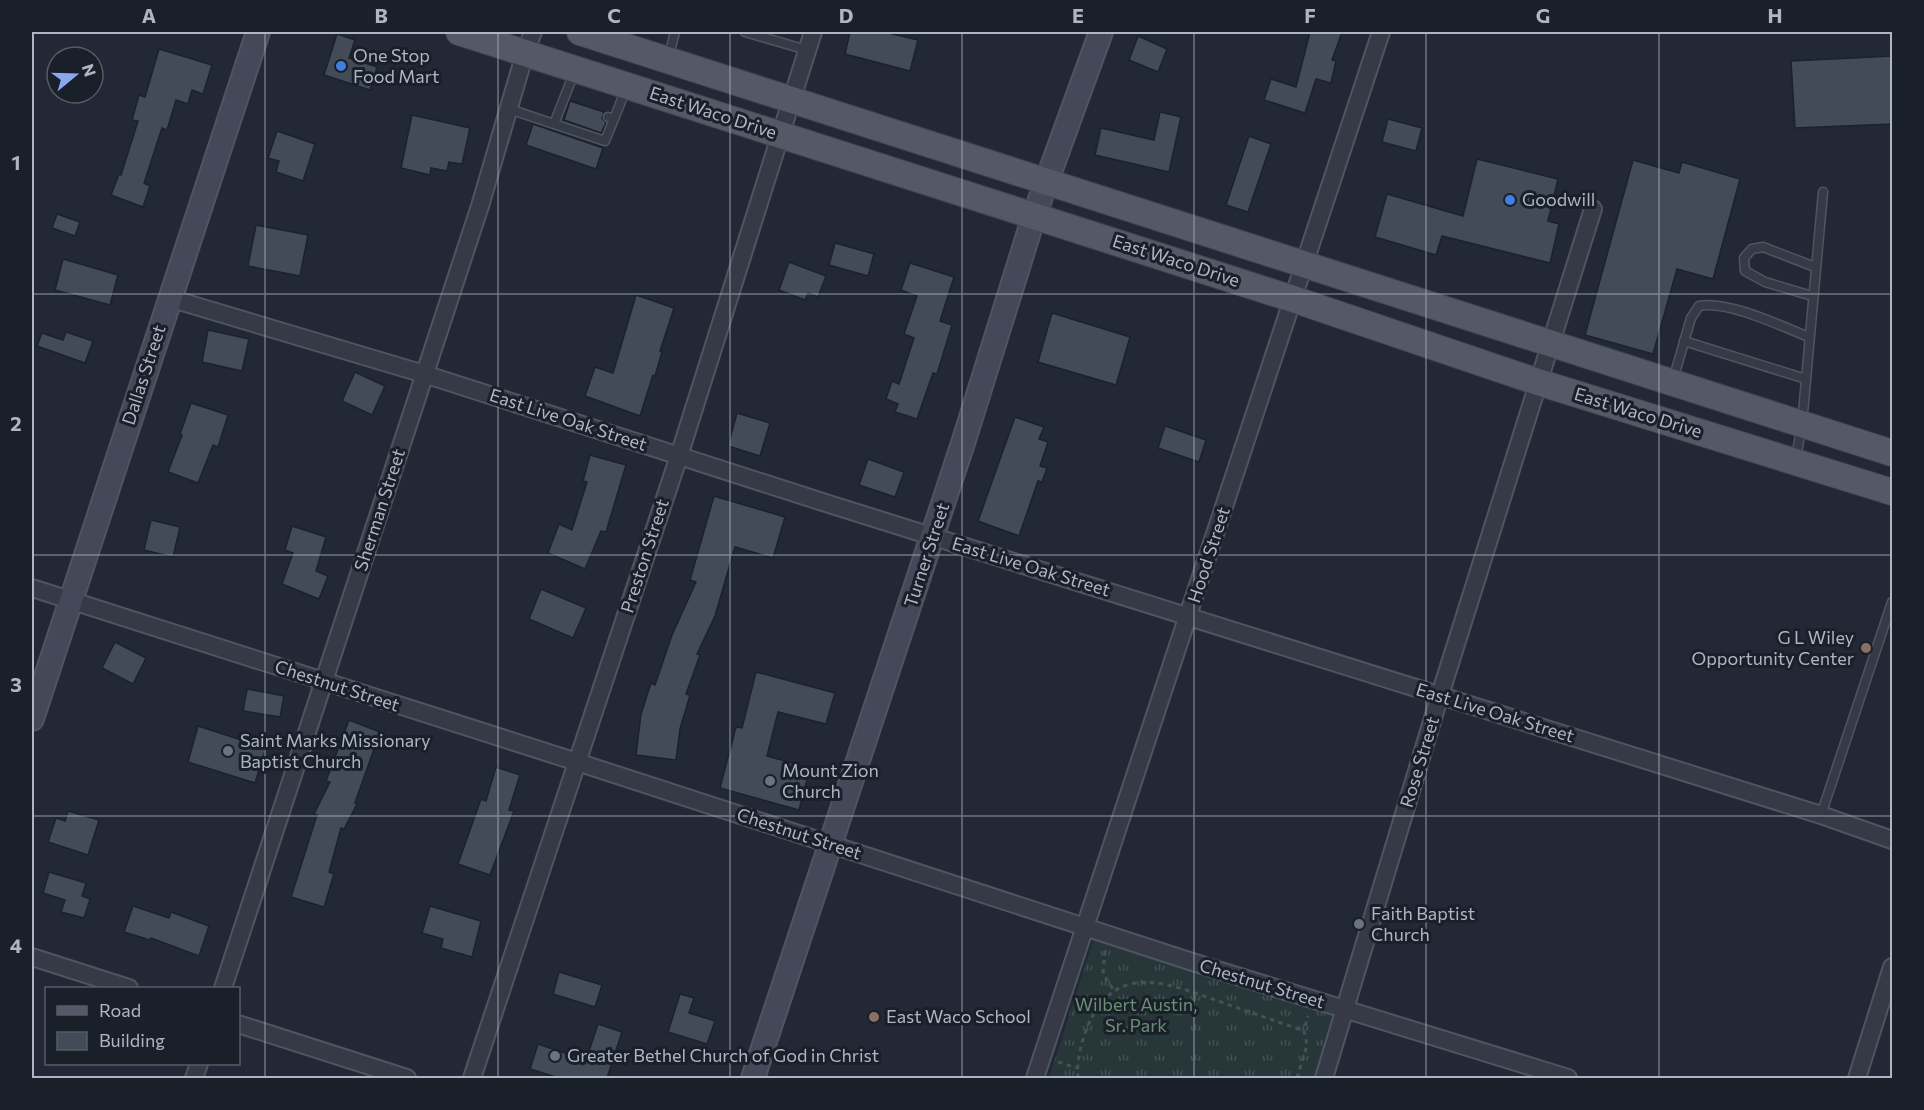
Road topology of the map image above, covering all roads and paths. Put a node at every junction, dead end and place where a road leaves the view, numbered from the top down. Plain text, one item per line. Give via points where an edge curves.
1 (258, 32) edge
2 (459, 32) edge
3 (584, 32) edge
4 (675, 32) edge
5 (745, 32) edge
6 (813, 32) edge
7 (1101, 32) edge
8 (1381, 32) edge
9 (529, 42) edge
10 (807, 50) junction
11 (668, 59) junction
12 (575, 69) junction
13 (627, 86) junction
14 (792, 98) junction
15 (509, 109) junction
16 (554, 124) junction
17 (781, 135) junction
18 (1046, 183) junction
19 (1823, 192) dead end
20 (1593, 209) dead end
21 (1034, 216) junction
22 (1305, 264) junction
23 (1815, 267) junction
24 (1812, 297) junction
25 (169, 298) junction
26 (1293, 299) junction
27 (1809, 336) junction
28 (1684, 340) junction
29 (1552, 344) junction
30 (424, 374) junction
31 (1806, 379) junction
32 (1538, 382) junction
33 (1672, 382) junction
34 (1802, 424) junction
35 (1893, 453) edge
36 (679, 456) junction
37 (1795, 462) junction
38 (1893, 492) edge
39 (933, 536) junction
40 (32, 588) edge
41 (70, 601) junction
42 (1893, 602) edge
43 (1188, 616) junction
44 (324, 682) junction
45 (1440, 695) junction
46 (32, 719) edge
47 (577, 762) junction
48 (1821, 815) junction
49 (1893, 840) edge
50 (831, 844) junction
51 (1091, 929) junction
52 (32, 957) edge
53 (1893, 967) edge
54 (126, 987) edge
55 (223, 987) edge
56 (1114, 991) junction
57 (1313, 1000) junction
58 (1345, 1010) junction
59 (240, 1025) edge
60 (1304, 1031) junction
61 (407, 1078) edge
62 (472, 1078) edge
63 (753, 1078) edge
64 (1035, 1078) edge
65 (1078, 1078) edge
66 (1298, 1078) edge
67 (1324, 1078) edge
68 (1568, 1078) edge
69 (1857, 1078) edge

1 - 25 street, Dallas Street
2 - 9 main road, East Waco Drive
3 - 11 main road, East Waco Drive
4 - 11 lane
5 - 10 lane
6 - 10 street, Preston Street
7 - 18 street, Turner Street
8 - 22 street, Hood Street
9 - 12 main road, East Waco Drive
9 - 15 street, Sherman Street
10 - 14 street, Preston Street
11 - 14 main road, East Waco Drive
12 - 13 main road, East Waco Drive
12 - 16 lane via 566,103
13 - 16 lane via 610,118 605,141
13 - 17 main road, East Waco Drive
14 - 17 street, Preston Street
14 - 18 main road, East Waco Drive
15 - 16 lane
15 - 30 street, Sherman Street
17 - 21 main road, East Waco Drive
17 - 36 street, Preston Street
18 - 21 street, Turner Street
18 - 22 main road, East Waco Drive
19 - 23 lane
20 - 29 street, Rose Street
21 - 26 main road, East Waco Drive
21 - 39 street, Turner Street
22 - 26 street, Hood Street
22 - 29 main road, East Waco Drive
23 - 24 lane
23 - 24 lane via 1763,247 1752,249 1744,258 1744,271
24 - 27 lane
25 - 30 street, East Live Oak Street
25 - 41 street, Dallas Street
26 - 32 main road, East Waco Drive
26 - 43 street, Hood Street
27 - 28 lane via 1709,303 1699,306
27 - 31 lane
28 - 31 lane
28 - 33 lane
29 - 32 street, Rose Street
29 - 33 main road, East Waco Drive
30 - 36 street, East Live Oak Street
30 - 44 street, Sherman Street
31 - 34 lane
32 - 37 main road, East Waco Drive
32 - 45 street, Rose Street
33 - 34 main road, East Waco Drive
34 - 35 main road, East Waco Drive
34 - 37 lane
36 - 39 street, East Live Oak Street
36 - 47 street, Preston Street
37 - 38 main road, East Waco Drive
39 - 43 street, East Live Oak Street
39 - 50 street, Turner Street
40 - 41 street, Chestnut Street
41 - 44 street, Chestnut Street
41 - 46 street, Dallas Street
42 - 48 lane
43 - 45 street, East Live Oak Street
43 - 51 street, Hood Street
44 - 47 street, Chestnut Street
44 - 55 street, Sherman Street
45 - 48 street, East Live Oak Street
45 - 58 street, Rose Street
47 - 50 street, Chestnut Street
47 - 62 street, Preston Street
48 - 49 street, East Live Oak Street
50 - 51 street, Chestnut Street
50 - 63 street, Turner Street
51 - 56 path via 1105,953 1103,973
51 - 57 street, Chestnut Street
51 - 64 street, Hood Street
52 - 54 street
53 - 69 street
56 - 60 path via 1127,985 1162,982
56 - 65 path via 1088,1025
57 - 58 street, Chestnut Street
57 - 60 path
58 - 67 street, Rose Street
58 - 68 street, Chestnut Street
59 - 61 street
60 - 66 path via 1307,1045

